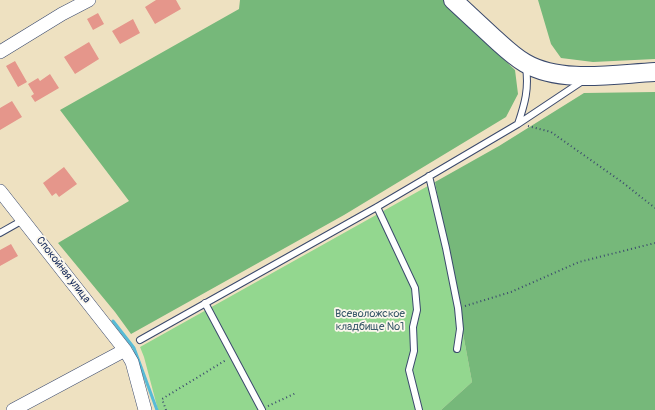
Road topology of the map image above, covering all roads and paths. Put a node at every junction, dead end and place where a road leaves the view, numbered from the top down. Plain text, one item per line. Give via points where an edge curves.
1 (89, 0) edge
2 (453, 0) edge
3 (0, 52) edge
4 (525, 63) junction
5 (655, 72) edge
6 (591, 76) junction
7 (518, 124) junction
8 (429, 176) junction
9 (0, 191) edge
10 (376, 207) junction
11 (655, 208) edge
12 (23, 220) junction
13 (0, 233) edge
14 (655, 243) edge
15 (205, 303) junction
16 (458, 308) junction
17 (140, 340) dead end
18 (457, 349) dead end
19 (125, 350) junction
20 (234, 356) junction
21 (296, 393) dead end
22 (13, 410) edge
23 (145, 410) edge
24 (166, 410) edge
25 (262, 410) edge
26 (419, 410) edge

1 - 3 street
2 - 4 street
4 - 6 street via 548,72
4 - 7 lane via 528,79 526,101
5 - 6 street
6 - 7 lane
7 - 8 lane
7 - 11 path via 551,132
8 - 10 lane
8 - 16 lane
9 - 12 street, Спокойная улица
10 - 15 lane
10 - 26 lane via 415,288 417,310 413,327 414,351 409,370
12 - 13 lane
12 - 19 street, Спокойная улица
14 - 16 path via 579,262 511,292
15 - 17 lane
15 - 20 lane
16 - 18 lane via 460,330
19 - 22 street
19 - 23 street, Спокойная улица via 132,362
20 - 24 path via 162,399
20 - 25 lane
21 - 25 path

